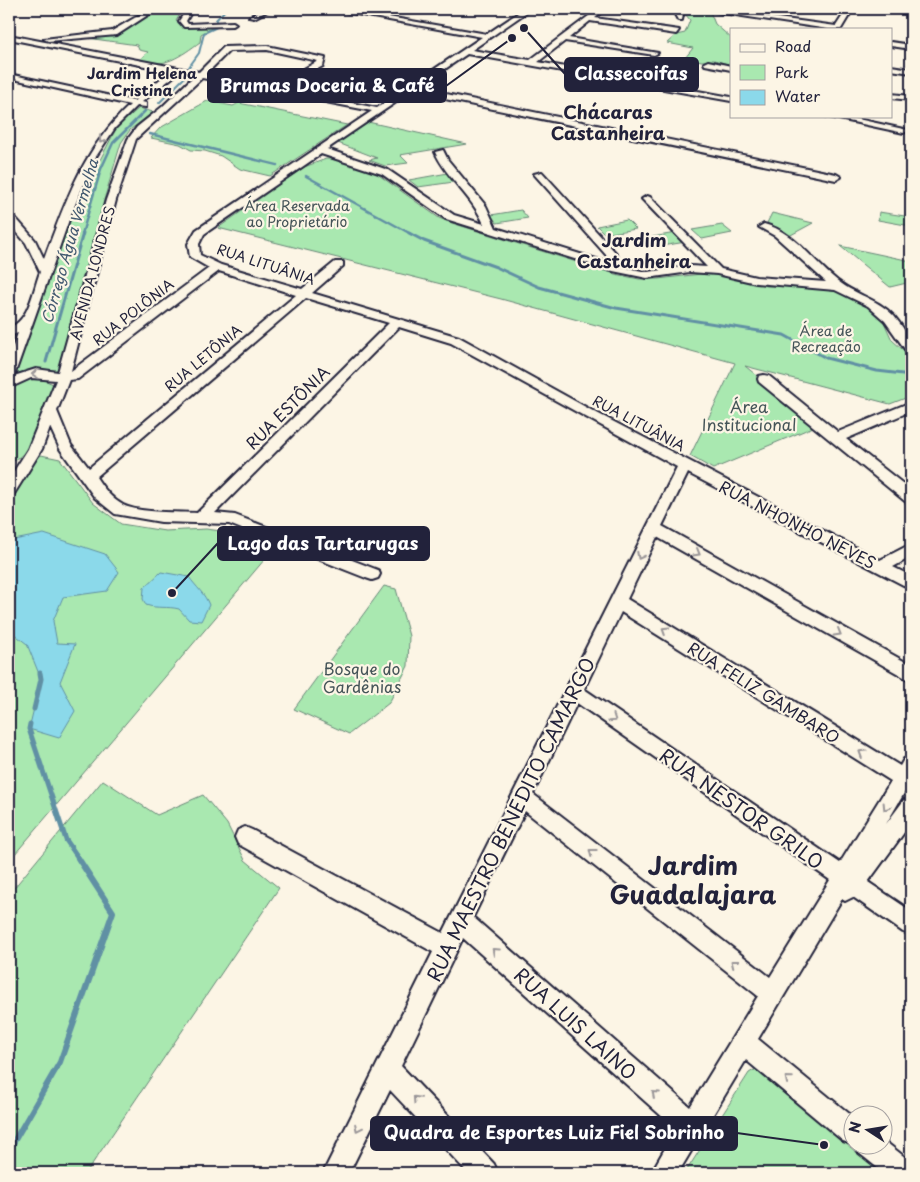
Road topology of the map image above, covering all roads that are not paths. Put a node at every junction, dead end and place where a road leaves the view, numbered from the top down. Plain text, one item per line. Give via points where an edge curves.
1 (154, 9) edge
2 (190, 9) edge
3 (268, 9) edge
4 (332, 9) edge
5 (528, 9) edge
6 (602, 9) edge
7 (676, 9) edge
8 (777, 9) edge
9 (850, 9) edge
10 (716, 10) dead end
11 (252, 17) dead end
12 (589, 19) junction
13 (680, 19) dead end
14 (767, 21) junction
15 (837, 28) edge
16 (676, 32) dead end
17 (221, 34) dead end
18 (488, 36) junction
19 (9, 37) edge
20 (62, 38) junction
21 (564, 39) junction
22 (34, 42) junction
23 (9, 44) edge
24 (892, 44) edge
25 (57, 46) junction
26 (911, 48) edge
27 (465, 51) junction
28 (654, 53) dead end
29 (533, 62) junction
30 (708, 62) dead end
31 (730, 68) edge
32 (892, 68) edge
33 (175, 71) junction
34 (911, 71) edge
35 (9, 76) edge
36 (200, 76) junction
37 (320, 88) junction
38 (409, 89) junction
39 (346, 94) dead end
40 (307, 96) junction
41 (892, 96) edge
42 (730, 98) edge
43 (911, 98) edge
44 (135, 104) junction
45 (165, 109) junction
46 (377, 110) junction
47 (840, 118) edge
48 (904, 130) dead end
49 (323, 147) junction
50 (440, 152) dead end
51 (539, 174) dead end
52 (836, 177) dead end
53 (470, 196) junction
54 (647, 199) dead end
55 (9, 217) edge
56 (450, 217) junction
57 (764, 227) dead end
58 (492, 231) junction
59 (59, 233) junction
60 (596, 239) junction
61 (31, 242) junction
62 (578, 258) junction
63 (339, 264) dead end
64 (217, 267) junction
65 (617, 269) junction
66 (717, 270) junction
67 (46, 274) junction
68 (838, 287) junction
69 (304, 293) junction
70 (29, 318) junction
71 (398, 321) junction
72 (9, 332) edge
73 (13, 349) edge
74 (911, 349) edge
75 (9, 374) edge
76 (64, 378) junction
77 (764, 379) dead end
78 (9, 384) edge
79 (50, 411) junction
80 (908, 412) edge
81 (838, 437) junction
82 (65, 446) junction
83 (35, 449) junction
84 (685, 465) junction
85 (9, 469) edge
86 (88, 476) junction
87 (9, 490) edge
88 (911, 498) edge
89 (202, 517) junction
90 (655, 529) junction
91 (911, 550) edge
92 (880, 566) junction
93 (372, 574) dead end
94 (911, 582) edge
95 (617, 601) junction
96 (911, 674) edge
97 (573, 692) junction
98 (909, 775) edge
99 (521, 796) junction
100 (911, 807) edge
101 (245, 837) dead end
102 (848, 882) junction
103 (460, 920) junction
104 (911, 924) edge
105 (446, 947) junction
106 (772, 993) junction
107 (743, 1042) junction
108 (387, 1069) junction
109 (842, 1124) edge
110 (692, 1126) junction
111 (880, 1154) edge
112 (336, 1173) edge
113 (485, 1173) edge
114 (664, 1173) edge
115 (904, 1173) edge

1 - 20 street via 114,33
2 - 17 street via 182,21 186,26 233,24
3 - 11 street
4 - 18 street
5 - 18 street, RUA LITUÂNIA
6 - 12 street
7 - 13 street
8 - 14 street
9 - 15 street
10 - 14 street
12 - 16 street
12 - 21 street
14 - 15 street
18 - 27 street, RUA LITUÂNIA
19 - 22 street
20 - 22 street
20 - 25 street
21 - 28 street
21 - 29 street
22 - 23 street
22 - 25 street
24 - 26 street
25 - 33 street
27 - 29 street
27 - 38 street, RUA LITUÂNIA
29 - 42 street
30 - 31 street
32 - 34 street
33 - 36 street
33 - 44 street
35 - 44 street
36 - 37 street, AVENIDA LONDRES via 225,46 266,48 322,60 302,79 306,84
36 - 40 street
36 - 45 street, AVENIDA LONDRES
37 - 39 street
37 - 40 street
38 - 46 street, RUA LITUÂNIA via 385,101
38 - 52 street
40 - 46 street
41 - 43 street
44 - 45 street
44 -> 59 street via 112,126 90,158
45 - 76 street, AVENIDA LONDRES via 132,139 111,200
46 - 49 street, RUA LITUÂNIA
47 - 48 street
49 - 56 street via 398,180
49 - 64 street, RUA LITUÂNIA via 200,232 193,240 195,257
50 - 53 street
51 - 60 street
53 - 56 street via 472,207
53 - 58 street via 481,206
54 - 66 street
55 - 61 street
56 - 58 street
57 - 68 street via 779,234
58 - 62 street
59 - 61 street via 50,240
59 - 67 street
60 - 62 street via 596,254 592,258
60 - 65 street via 612,255
61 - 67 street
62 - 65 street
63 - 69 street, RUA LETÔNIA
64 - 69 street, RUA LITUÂNIA
64 - 76 street, RUA POLÔNIA via 80,372
65 - 66 street via 647,275 690,269
66 - 68 street via 756,280
67 - 70 street
68 - 74 street via 872,304 889,318
69 - 71 street, RUA LITUÂNIA
69 - 86 street, RUA LETÔNIA
70 - 72 street via 20,328
70 - 73 street
71 - 84 street, RUA LITUÂNIA via 469,346
71 - 89 street, RUA ESTÔNIA
73 - 75 street
76 -> 78 street via 38,372 22,375
76 - 79 street, AVENIDA LONDRES
77 - 81 street
79 - 82 street
79 - 83 street, AVENIDA LONDRES
80 - 81 street
81 - 88 street
82 - 83 street via 46,442
82 - 86 street
83 - 85 street
83 - 87 street, AVENIDA LONDRES
84 - 90 street, RUA MAESTRO BENEDITO CAMARGO
84 - 92 street, RUA NHONHO NEVES
86 - 89 street via 100,494 120,510 160,517
89 - 93 street via 230,519
90 -> 95 street, RUA MAESTRO BENEDITO CAMARGO
90 -> 96 street
91 - 92 street
92 - 94 street, RUA NHONHO NEVES
95 - 97 street, RUA MAESTRO BENEDITO CAMARGO
98 -> 95 street, RUA FELIZ GAMBARO
97 - 99 street, RUA MAESTRO BENEDITO CAMARGO
97 -> 102 street, RUA NESTOR GRILO
98 -> 102 street
99 - 103 street, RUA MAESTRO BENEDITO CAMARGO
106 -> 99 street
100 - 102 street
101 - 105 street
102 - 104 street, RUA NESTOR GRILO
102 - 106 street via 830,897
103 - 105 street, RUA MAESTRO BENEDITO CAMARGO
110 -> 103 street, RUA LUIS LAINO
105 - 108 street, RUA MAESTRO BENEDITO CAMARGO
106 - 107 street
109 -> 107 street
107 - 110 street
108 -> 112 street, RUA MAESTRO BENEDITO CAMARGO
113 -> 108 street
110 - 114 street
111 - 115 street

